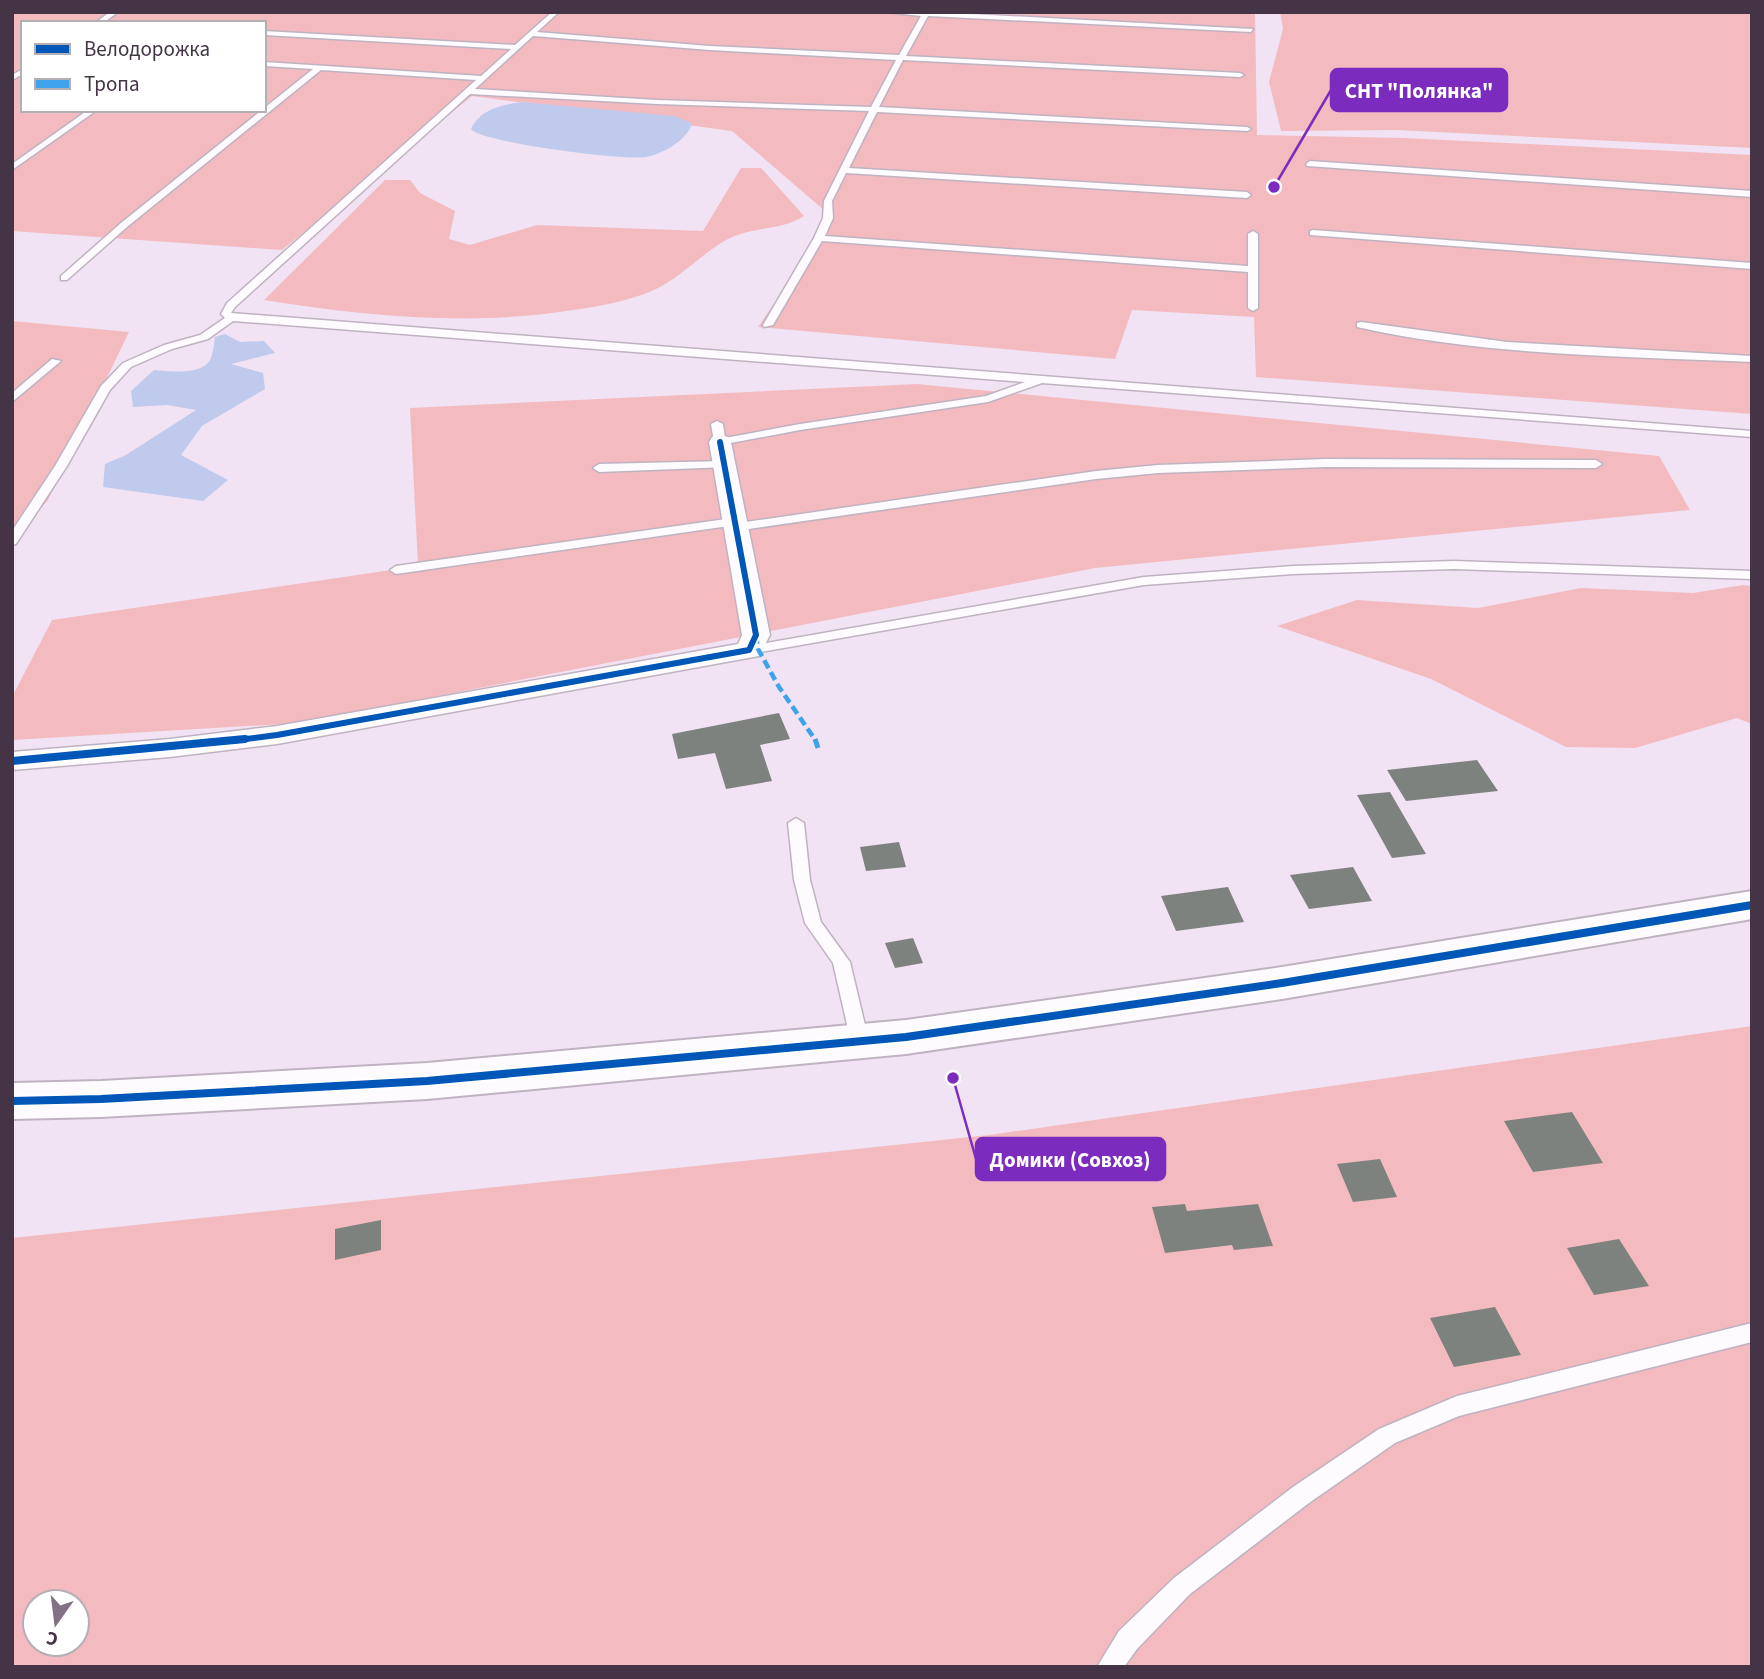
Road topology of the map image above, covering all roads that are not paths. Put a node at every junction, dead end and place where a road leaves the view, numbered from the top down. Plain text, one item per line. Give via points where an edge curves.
1 (556, 12) edge
2 (888, 12) edge
3 (927, 13) edge
4 (1251, 30) dead end
5 (266, 33) edge
6 (531, 34) junction
7 (517, 47) junction
8 (903, 58) junction
9 (266, 64) edge
10 (319, 68) junction
11 (1240, 75) dead end
12 (481, 78) junction
13 (466, 91) junction
14 (873, 109) junction
15 (266, 111) edge
16 (90, 112) edge
17 (264, 112) edge
18 (1247, 129) dead end
19 (1310, 164) dead end
20 (12, 168) edge
21 (845, 170) junction
22 (1752, 194) edge
23 (1247, 195) dead end
24 (1313, 233) dead end
25 (1253, 234) dead end
26 (819, 238) junction
27 (1752, 266) edge
28 (1253, 269) junction
29 (64, 278) dead end
30 (1253, 308) dead end
31 (231, 318) junction
32 (768, 325) dead end
33 (1361, 325) dead end
34 (1752, 359) edge
35 (56, 361) dead end
36 (1046, 378) junction
37 (12, 399) edge
38 (1752, 433) edge
39 (720, 444) junction
40 (1596, 464) dead end
41 (599, 468) dead end
42 (734, 525) junction
43 (12, 541) edge
44 (396, 570) dead end
45 (1752, 575) edge
46 (749, 650) junction
47 (12, 761) edge
48 (796, 822) dead end
49 (1752, 905) edge
50 (860, 1042) junction
51 (12, 1101) edge
52 (1752, 1332) edge
53 (1109, 1667) edge

1 - 6 lane
2 - 3 lane
3 - 4 lane
3 - 8 lane
5 - 7 lane
6 - 7 lane
6 - 8 lane
7 - 12 lane
8 - 11 lane
8 - 14 lane
9 - 10 lane
10 - 12 lane
10 - 15 lane
12 - 13 lane
13 - 14 lane
13 - 31 lane via 231,305 226,314
14 - 18 lane
14 - 21 lane
16 - 20 lane
17 - 29 lane
19 - 22 lane
21 - 23 lane
21 - 26 lane via 828,201 828,218
24 - 27 lane
25 - 28 lane
26 - 28 lane
26 - 32 lane
28 - 30 lane
31 - 36 lane
31 - 43 lane via 204,337 127,365 105,388
33 - 34 lane via 1492,344
35 - 37 lane
36 - 38 lane
36 - 39 lane via 988,398
39 - 41 lane
39 - 42 street
40 - 42 lane via 1325,463 1158,469
42 - 44 lane
42 - 46 street via 756,635
45 - 46 lane via 1454,565 1157,580
46 - 47 street via 277,735
48 - 50 lane via 802,880 813,923 841,962
49 - 50 street via 1282,983
50 - 51 street via 427,1081
52 - 53 lane via 1457,1406 1387,1436 1301,1494 1182,1586 1128,1640

